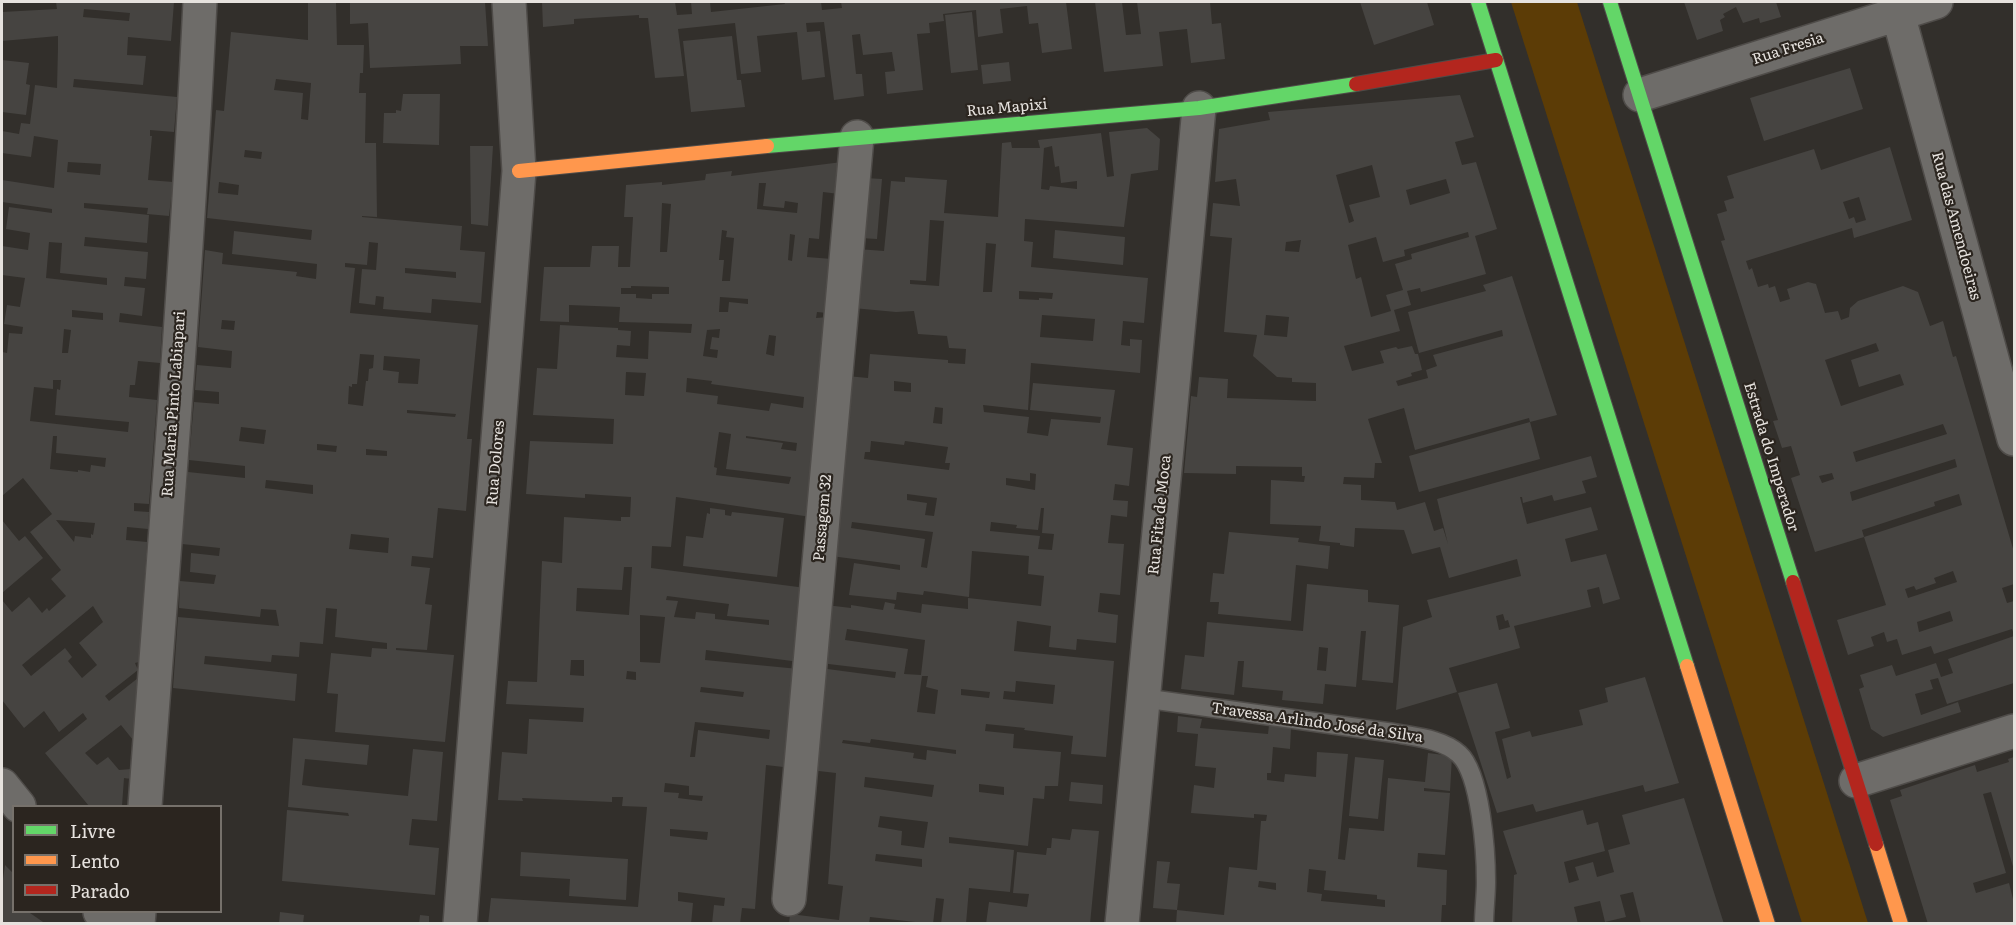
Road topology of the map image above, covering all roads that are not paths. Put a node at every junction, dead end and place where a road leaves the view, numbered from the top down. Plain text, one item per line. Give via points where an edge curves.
1 (200, 2) edge
2 (509, 2) edge
3 (1478, 2) edge
4 (1610, 2) edge
5 (1936, 2) edge
6 (1898, 14) junction
7 (1496, 60) junction
8 (1640, 95) junction
9 (1199, 108) junction
10 (857, 137) junction
11 (519, 171) junction
12 (2014, 439) edge
13 (1142, 698) junction
14 (2014, 731) edge
15 (1856, 782) junction
16 (2, 785) edge
17 (17, 805) edge
18 (145, 805) edge
19 (789, 899) dead end
20 (460, 924) edge
21 (1122, 924) edge
22 (1484, 924) edge
23 (1768, 924) edge
24 (1901, 924) edge

1 - 18 street, Rua Maria Pinto Labiapari
2 - 11 street, Rua Dolores
3 - 7 main road
4 - 8 main road, Estrada do Imperador
5 - 6 street, Rua Fresia
6 - 8 street, Rua Fresia
6 - 12 street, Rua das Amendoeiras
7 - 9 main road, Rua Mapixi
7 - 23 main road
8 - 15 main road, Estrada do Imperador
9 - 10 main road, Rua Mapixi
9 - 13 street, Rua Fita de Moca
10 - 11 main road, Rua Mapixi
10 - 19 street, Passagem 32
11 - 20 street, Rua Dolores
13 - 21 street, Rua Fita de Moca
13 - 22 lane, Travessa Arlindo José da Silva via 1394,733 1430,740 1459,754 1473,780 1484,834
14 - 15 street
15 - 24 main road, Estrada do Imperador
16 - 17 street

